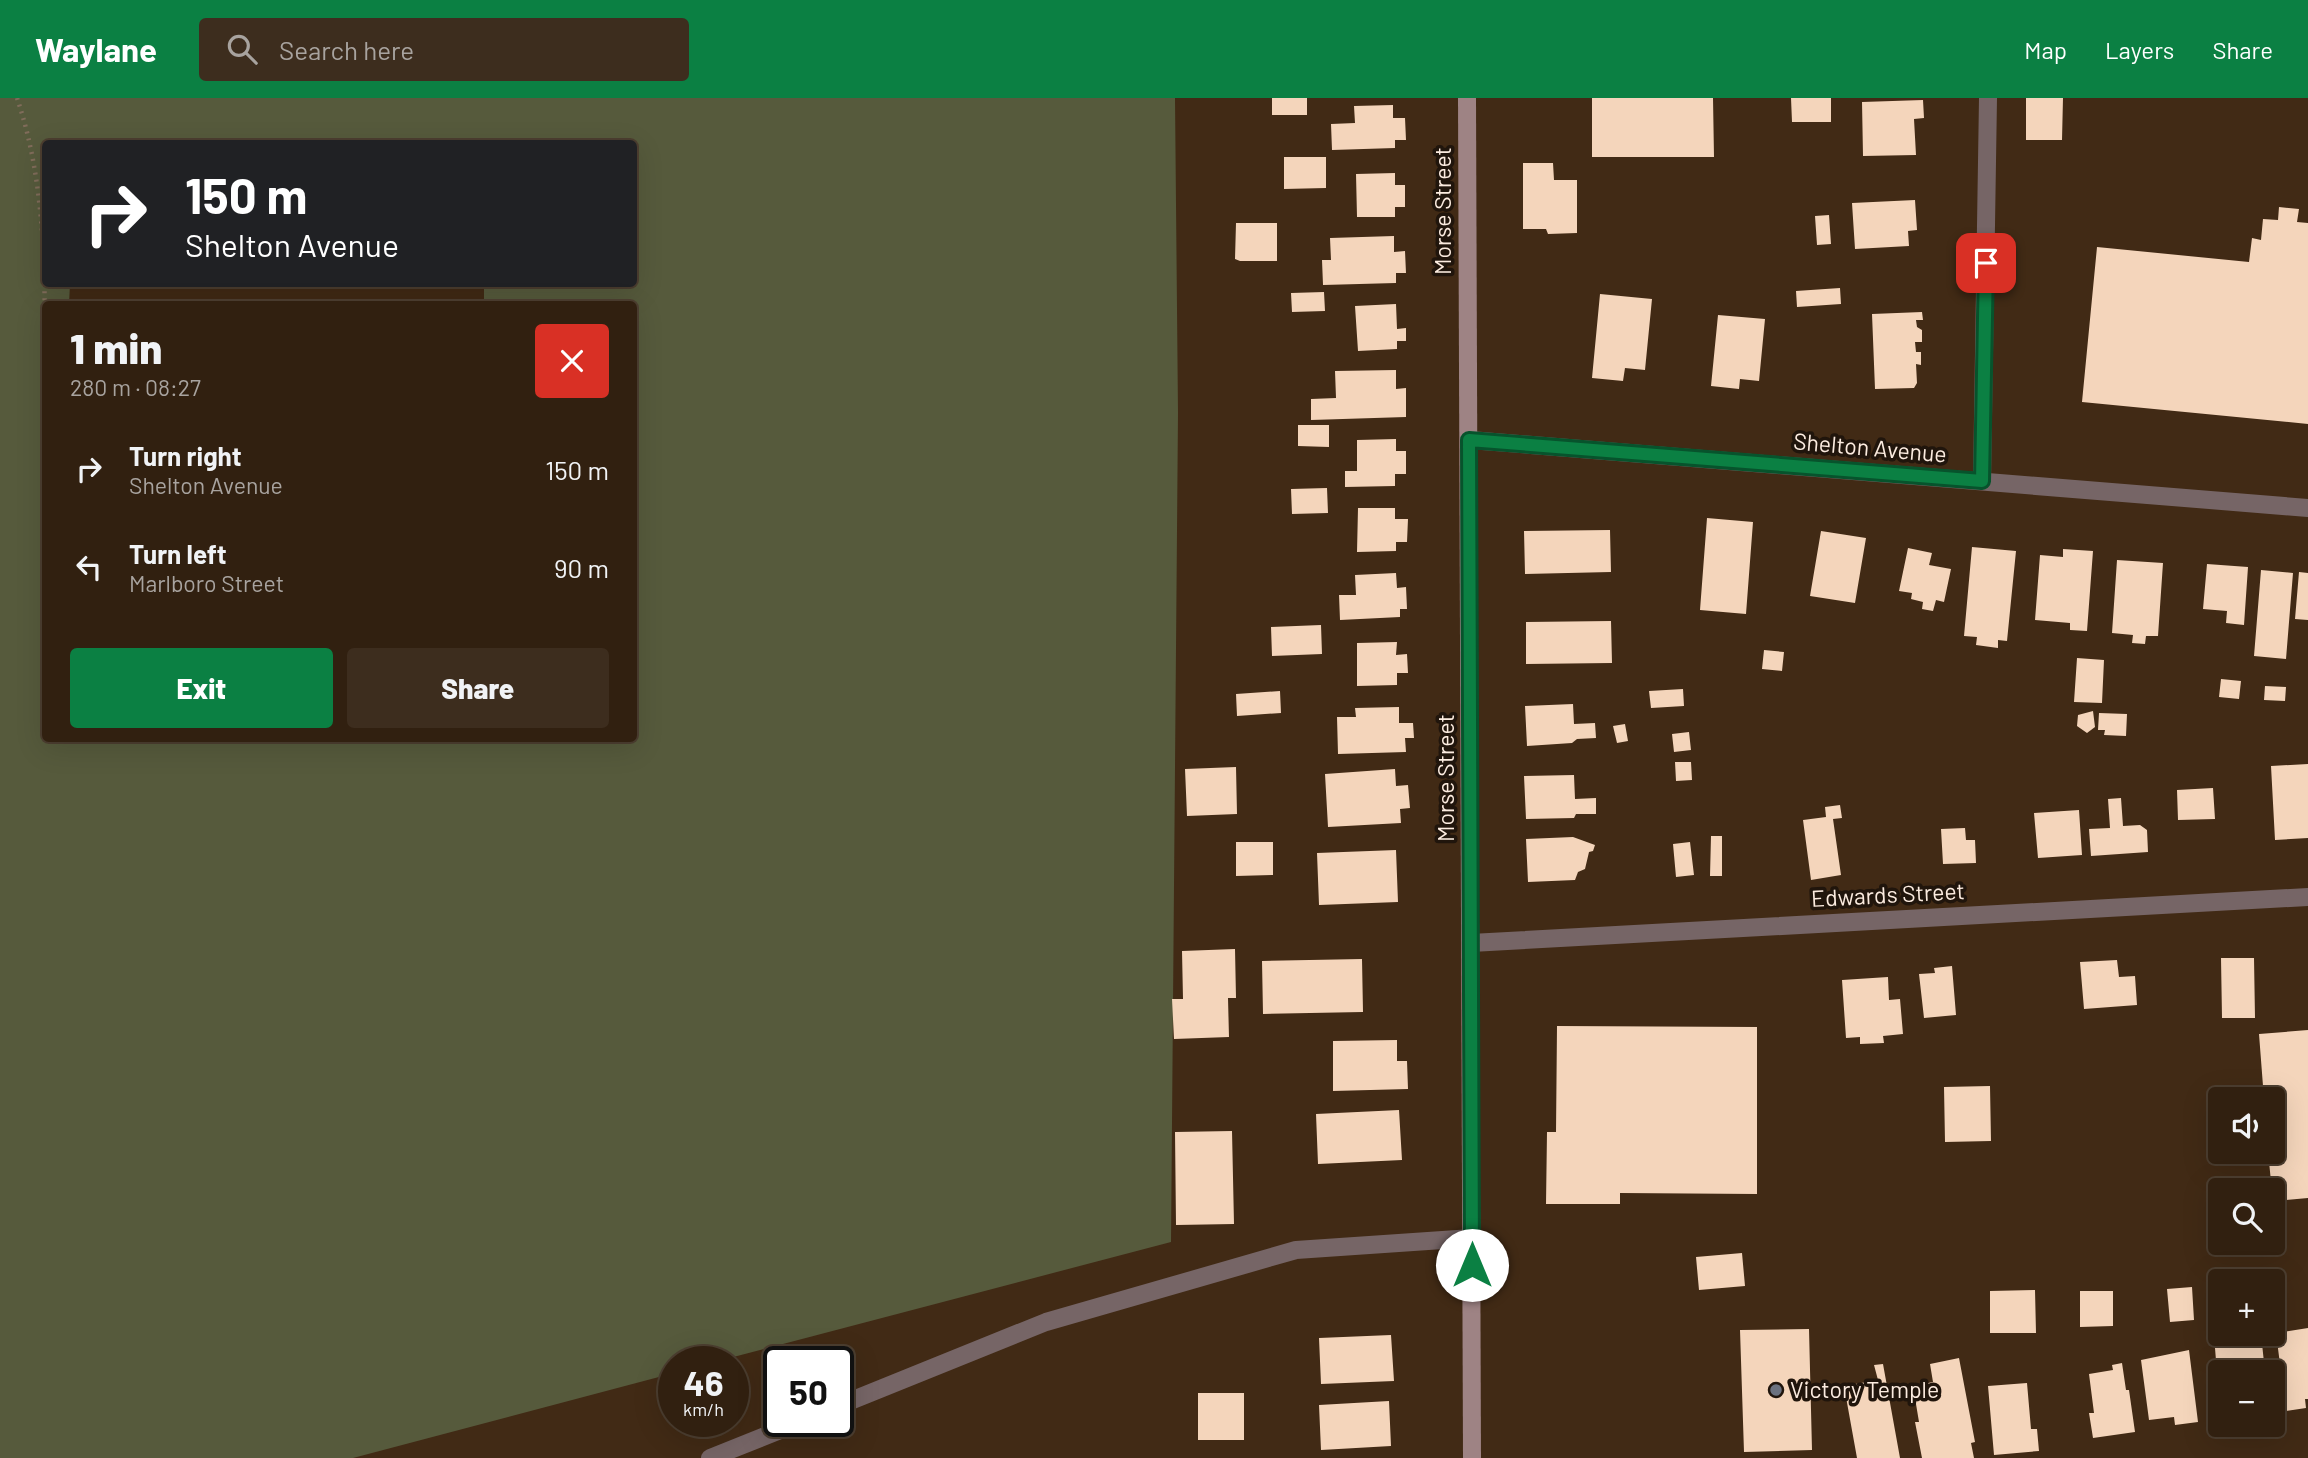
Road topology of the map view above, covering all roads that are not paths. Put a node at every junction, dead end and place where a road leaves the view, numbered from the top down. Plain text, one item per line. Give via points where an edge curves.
1 (1467, 98) edge
2 (1988, 98) edge
3 (1469, 440) junction
4 (1982, 481) junction
5 (2308, 508) edge
6 (2308, 897) edge
7 (1471, 943) junction
8 (1472, 1238) junction
9 (854, 1400) edge
10 (764, 1437) edge
11 (716, 1457) edge
12 (1472, 1458) edge

1 - 3 main road, Morse Street
2 - 4 street
3 - 4 street, Shelton Avenue
3 - 7 main road, Morse Street
4 - 5 street, Shelton Avenue
6 - 7 street, Edwards Street
7 - 8 main road, Morse Street
8 - 9 street via 1296,1250 1045,1322
8 - 12 main road, Morse Street
10 - 11 street

